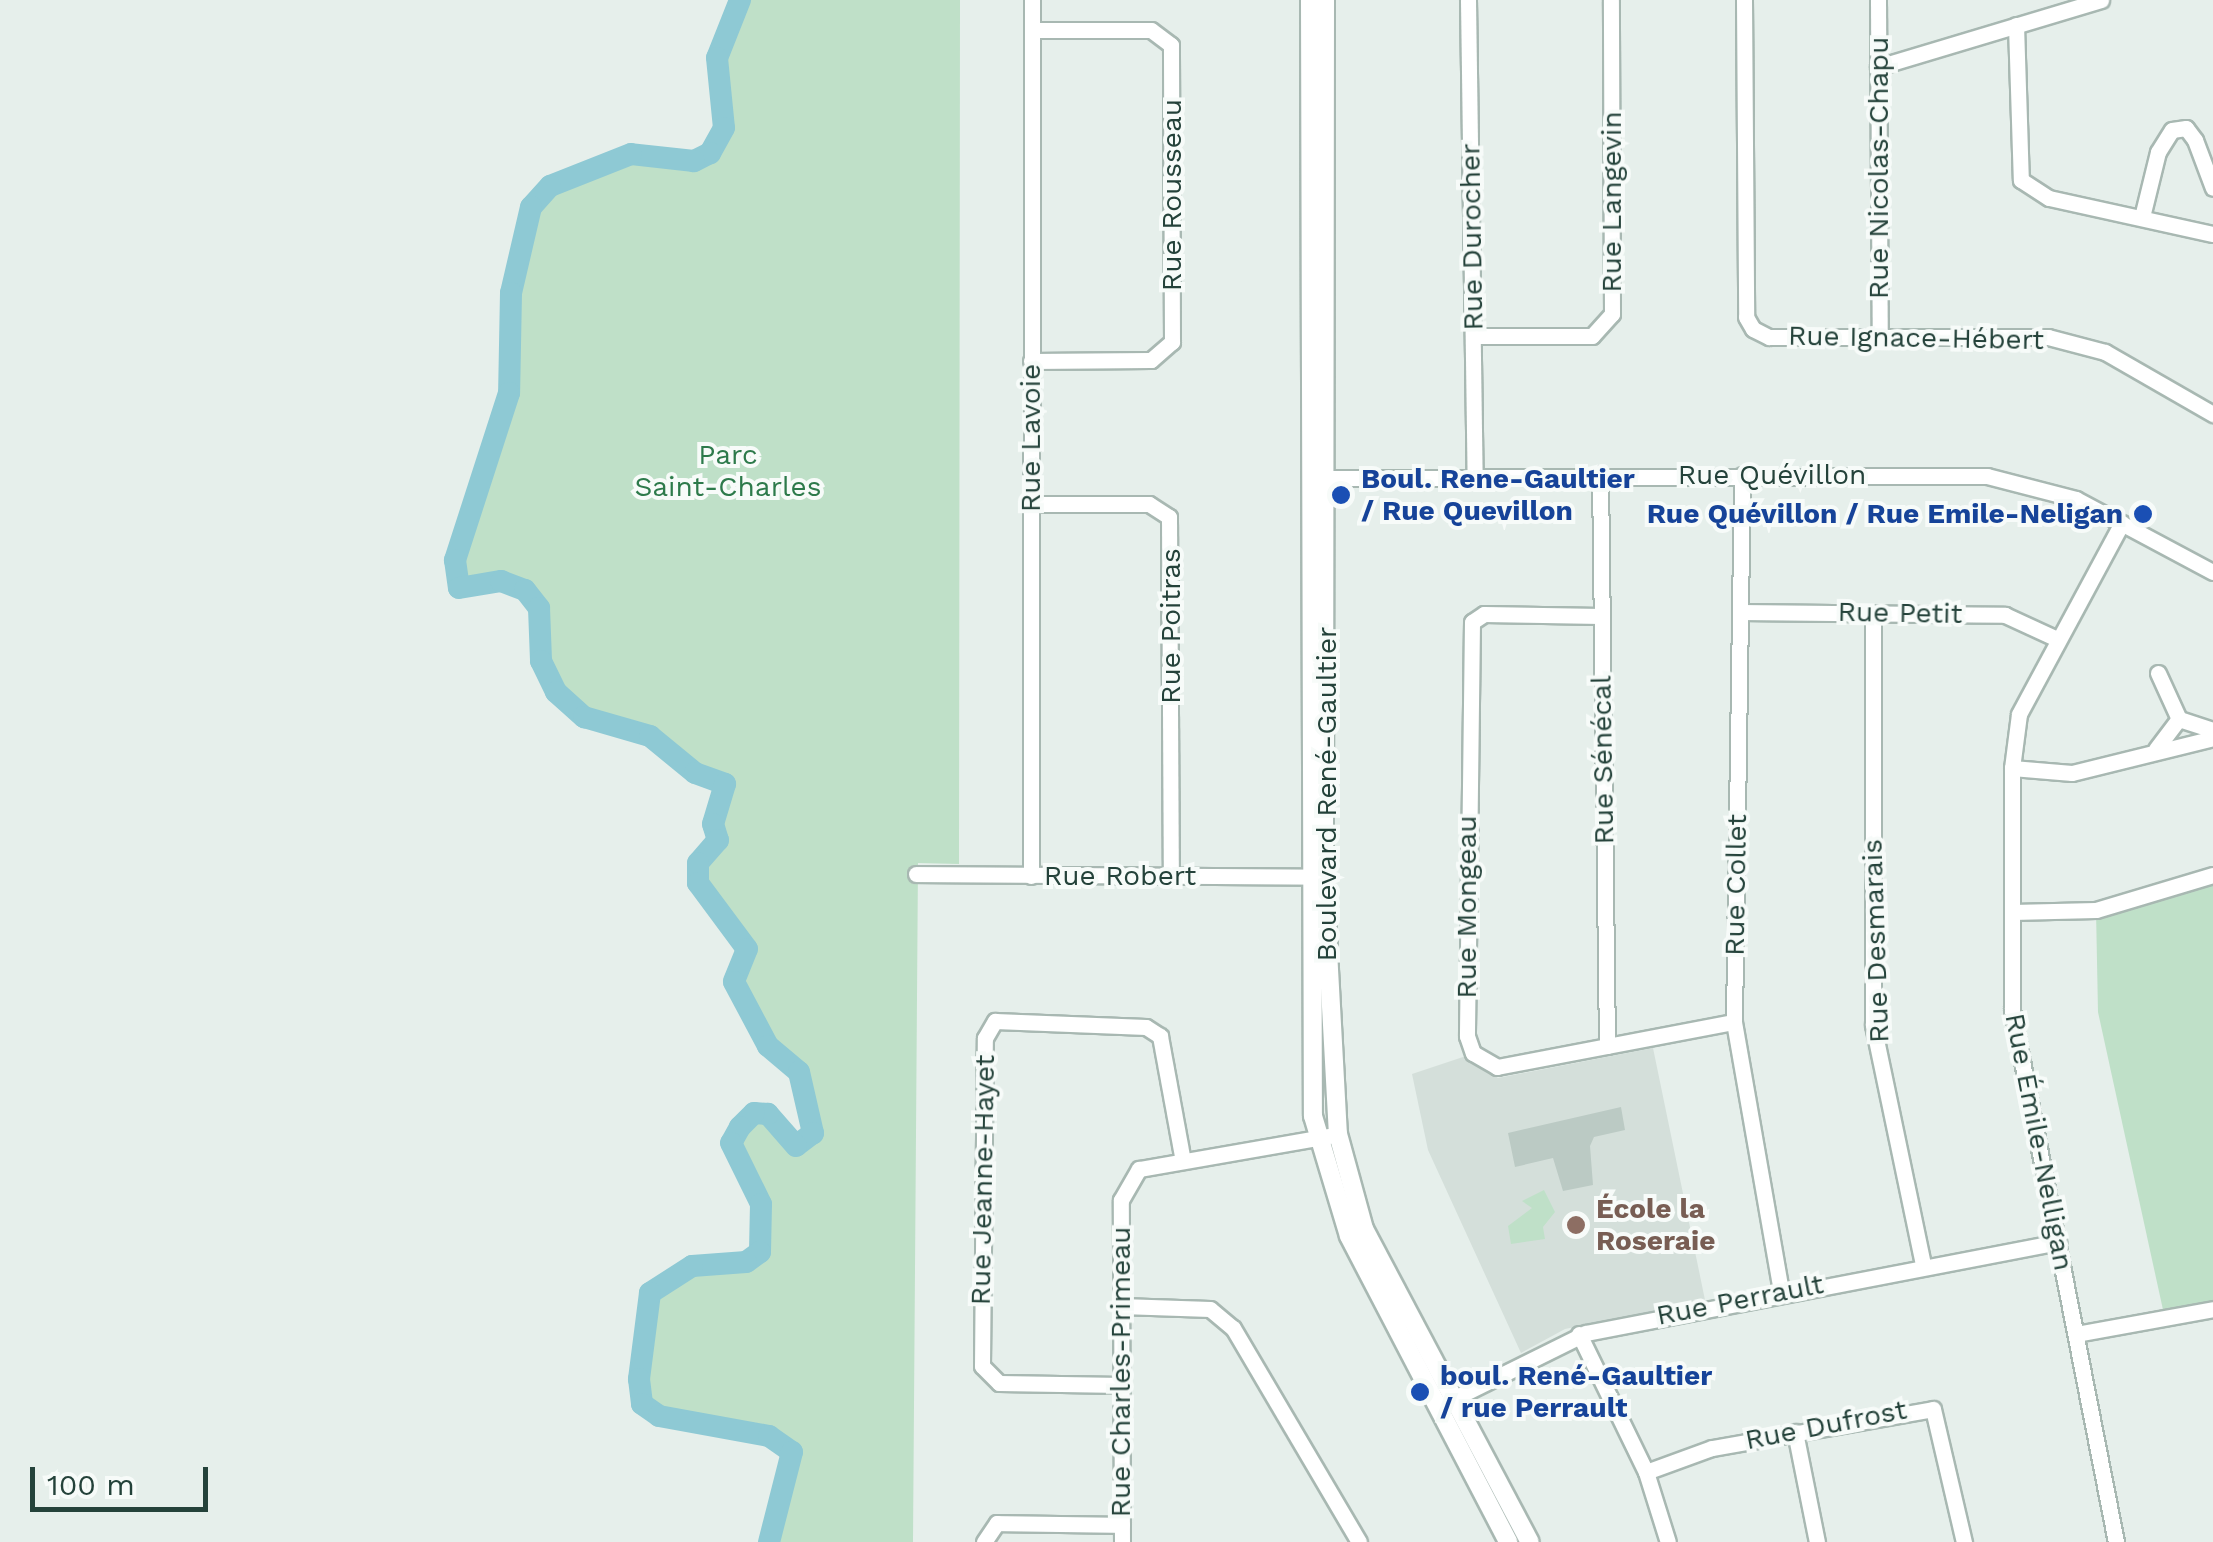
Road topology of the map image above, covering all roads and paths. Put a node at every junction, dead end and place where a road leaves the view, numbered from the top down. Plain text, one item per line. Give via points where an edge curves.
1 (1032, 0) edge
2 (1310, 0) edge
3 (1326, 0) edge
4 (1468, 0) edge
5 (1611, 0) edge
6 (1744, 0) edge
7 (1878, 0) edge
8 (2101, 0) edge
9 (2016, 25) junction
10 (1032, 30) junction
11 (1878, 67) junction
12 (2213, 188) edge
13 (2142, 216) junction
14 (2213, 234) edge
15 (1473, 336) junction
16 (1880, 336) junction
17 (1032, 362) junction
18 (2213, 414) edge
19 (1476, 474) junction
20 (1600, 474) junction
21 (1742, 475) junction
22 (1319, 478) junction
23 (1031, 504) junction
24 (2122, 523) junction
25 (2211, 567) edge
26 (1740, 612) junction
27 (1873, 613) junction
28 (1601, 616) junction
29 (2056, 638) junction
30 (2158, 673) dead end
31 (2178, 718) junction
32 (2213, 734) edge
33 (2156, 749) junction
34 (2012, 768) junction
35 (916, 874) dead end
36 (2213, 875) edge
37 (1031, 876) junction
38 (1171, 877) junction
39 (1316, 877) junction
40 (2012, 912) junction
41 (1734, 1022) junction
42 (1608, 1046) junction
43 (1338, 1134) junction
44 (1316, 1140) junction
45 (1182, 1156) junction
46 (2058, 1242) junction
47 (1923, 1264) junction
48 (1781, 1291) junction
49 (1121, 1306) junction
50 (2213, 1309) edge
51 (1579, 1334) junction
52 (2076, 1334) junction
53 (1122, 1384) junction
54 (1456, 1397) junction
55 (1438, 1407) junction
56 (1795, 1432) junction
57 (1646, 1472) junction
58 (1122, 1533) edge
59 (984, 1542) edge
60 (1358, 1542) edge
61 (1508, 1542) edge
62 (1530, 1542) edge
63 (1668, 1542) edge
64 (1817, 1542) edge
65 (1964, 1542) edge
66 (2116, 1542) edge

1 - 10 street, Rue Lavoie
2 - 22 street, Boulevard René-Gaultier
3 - 22 street, Boulevard René-Gaultier
4 - 15 street, Rue Durocher
5 - 15 street, Rue Langevin via 1612,314 1592,336
6 - 16 street, Rue Ignace-Hébert via 1746,317 1769,337
7 - 11 street, Rue Nicolas-Chapu
8 - 9 street
9 - 11 street
9 - 13 street via 2020,180 2049,198
10 - 17 street, Rue Lavoie
10 - 17 street, Rue Rousseau via 1151,30 1172,51 1172,342 1151,360
11 - 16 street, Rue Nicolas-Chapu
12 - 13 street via 2195,140 2186,128 2172,130 2158,152
13 - 14 street
15 - 19 street, Rue Durocher
16 - 18 street, Rue Ignace-Hébert via 2048,336 2106,352
17 - 23 street, Rue Lavoie
19 - 20 street, Rue Quévillon
19 - 22 street, Rue Quévillon
20 - 21 street, Rue Quévillon
20 - 28 street, Rue Sénécal
21 - 24 street, Rue Quévillon via 1987,476 2036,483
21 - 26 street, Rue Collet
22 - 39 street, Boulevard René-Gaultier
23 - 37 street, Rue Lavoie
23 - 38 street, Rue Poitras via 1150,504 1169,517
24 - 25 street, Rue Quévillon
24 - 29 street, Rue Émile-Nelligan
26 - 27 street, Rue Petit
26 - 41 street, Rue Collet
27 - 29 street, Rue Petit via 2005,614
27 - 47 street, Rue Desmarais via 1873,1025
28 - 42 street, Rue Sénécal
28 - 42 street, Rue Mongeau via 1484,614 1472,622 1467,1036 1473,1053 1496,1067
29 - 34 street, Rue Émile-Nelligan via 2019,714
30 - 31 street
31 - 32 street
31 - 33 street
32 - 33 street
33 - 34 street via 2072,773
34 - 40 street, Rue Émile-Nelligan
35 - 37 street, Rue Robert
36 - 40 street via 2096,910
37 - 38 street, Rue Robert
38 - 39 street, Rue Robert
39 - 43 street, Boulevard René-Gaultier
39 - 44 street, Boulevard René-Gaultier
40 - 46 street, Rue Émile-Nelligan via 2012,1010
41 - 42 street, Rue Mongeau
41 - 48 street, Rue Collet
43 - 44 street, Rue Charles-Primeau
43 - 54 street, Boulevard René-Gaultier via 1364,1229
44 - 45 street, Rue Charles-Primeau
44 - 55 street, Boulevard René-Gaultier via 1356,1252
45 - 49 street, Rue Charles-Primeau via 1139,1169 1121,1200
45 - 53 street, Rue Jeanne-Hayet via 1160,1036 1146,1027 995,1021 985,1038 982,1366 999,1382
46 - 47 street, Rue Perrault
46 - 52 street, Rue Émile-Nelligan
47 - 48 street, Rue Perrault
48 - 51 street, Rue Perrault
49 - 53 street, Rue Charles-Primeau
49 - 60 street via 1210,1309 1233,1328
50 - 52 street
51 - 54 street, Rue Perrault
51 - 57 street
52 - 66 street, Rue Émile-Nelligan
53 - 58 street, Rue Charles-Primeau
54 - 55 street, Rue Perrault
54 - 62 street, Boulevard René-Gaultier
55 - 61 street, Boulevard René-Gaultier
56 - 57 street, Rue Dufrost via 1712,1448
56 - 64 street
56 - 65 street, Rue Dufrost via 1932,1409
57 - 63 street
58 - 59 street via 997,1523

